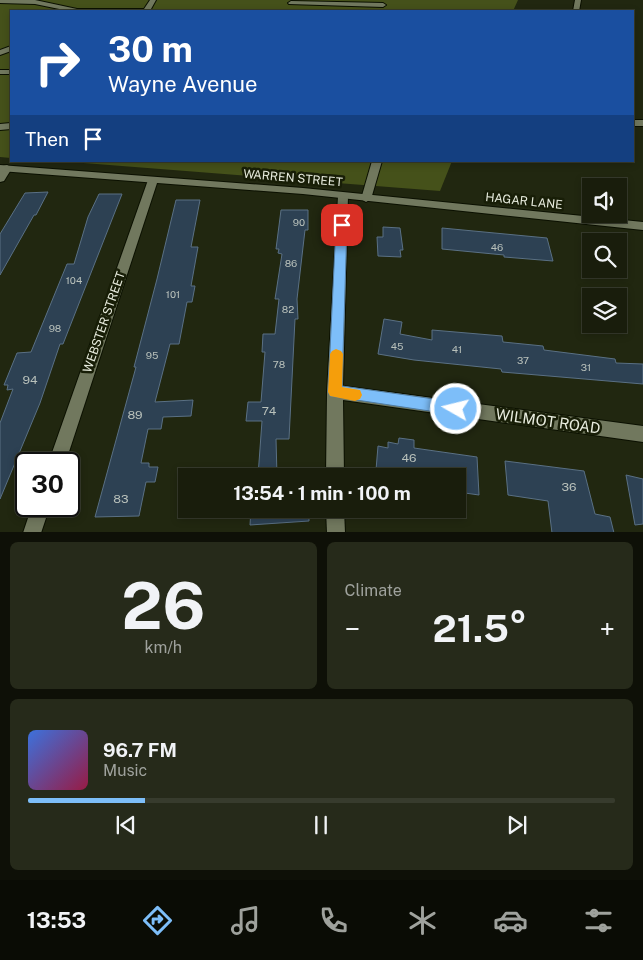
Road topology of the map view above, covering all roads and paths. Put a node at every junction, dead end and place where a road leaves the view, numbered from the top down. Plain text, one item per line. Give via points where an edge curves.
1 (11, 0) edge
2 (0, 1) edge
3 (291, 1) edge
4 (383, 5) edge
5 (72, 10) edge
6 (377, 162) edge
7 (4, 168) edge
8 (0, 178) edge
9 (153, 180) junction
10 (343, 196) junction
11 (366, 199) junction
12 (433, 206) joint
13 (643, 226) edge
14 (335, 392) junction
15 (643, 434) edge
16 (60, 452) edge
17 (334, 468) edge
18 (37, 517) edge
19 (335, 518) edge
20 (32, 532) edge
21 (336, 532) edge

1 - 2 street
1 - 5 street
3 - 4 street
6 - 11 street
7 - 8 street
7 - 9 street, WARREN STREET
9 - 10 street, WARREN STREET
9 - 16 street, WEBSTER STREET
10 - 11 street, WARREN STREET
10 - 14 street
11 - 12 street, WARREN STREET
12 - 13 street, HAGAR LANE
14 - 15 street, WILMOT ROAD
14 - 17 street
18 - 20 street
19 - 21 street

